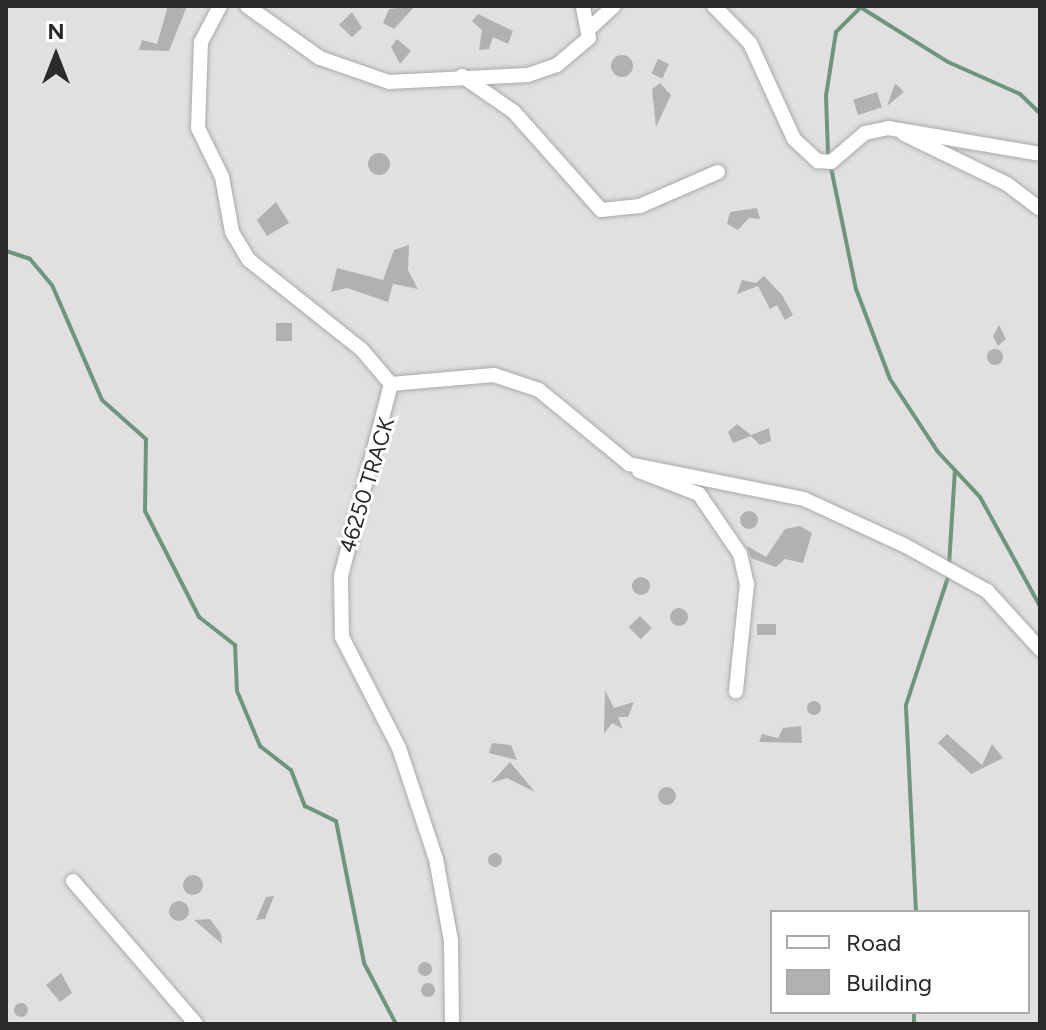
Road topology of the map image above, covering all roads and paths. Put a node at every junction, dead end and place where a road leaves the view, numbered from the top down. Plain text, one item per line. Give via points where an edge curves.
1 (220, 6) edge
2 (247, 6) edge
3 (583, 6) edge
4 (614, 6) edge
5 (714, 6) edge
6 (588, 30) junction
7 (461, 76) junction
8 (888, 128) junction
9 (1040, 154) edge
10 (718, 172) dead end
11 (1040, 209) edge
12 (391, 384) junction
13 (629, 464) junction
14 (1040, 649) edge
15 (736, 691) dead end
16 (73, 881) dead end
17 (196, 1024) edge
18 (452, 1024) edge

1 - 12 street via 201,42 198,128 222,177 232,232 249,260 362,350
2 - 7 street via 361,77
3 - 6 street
4 - 6 street
5 - 8 street via 762,62 807,154 831,162 865,133
6 - 7 street via 579,53 539,72
7 - 10 street via 514,112 601,210 640,206
8 - 9 street
8 - 11 street via 1007,184
12 - 13 street via 509,379 539,390
12 - 18 street, 46250 TRACK via 341,576 342,637 399,748 436,859 451,941
13 - 14 street via 758,487 852,518 987,591
13 - 15 street via 699,494 740,554 747,584
16 - 17 street

